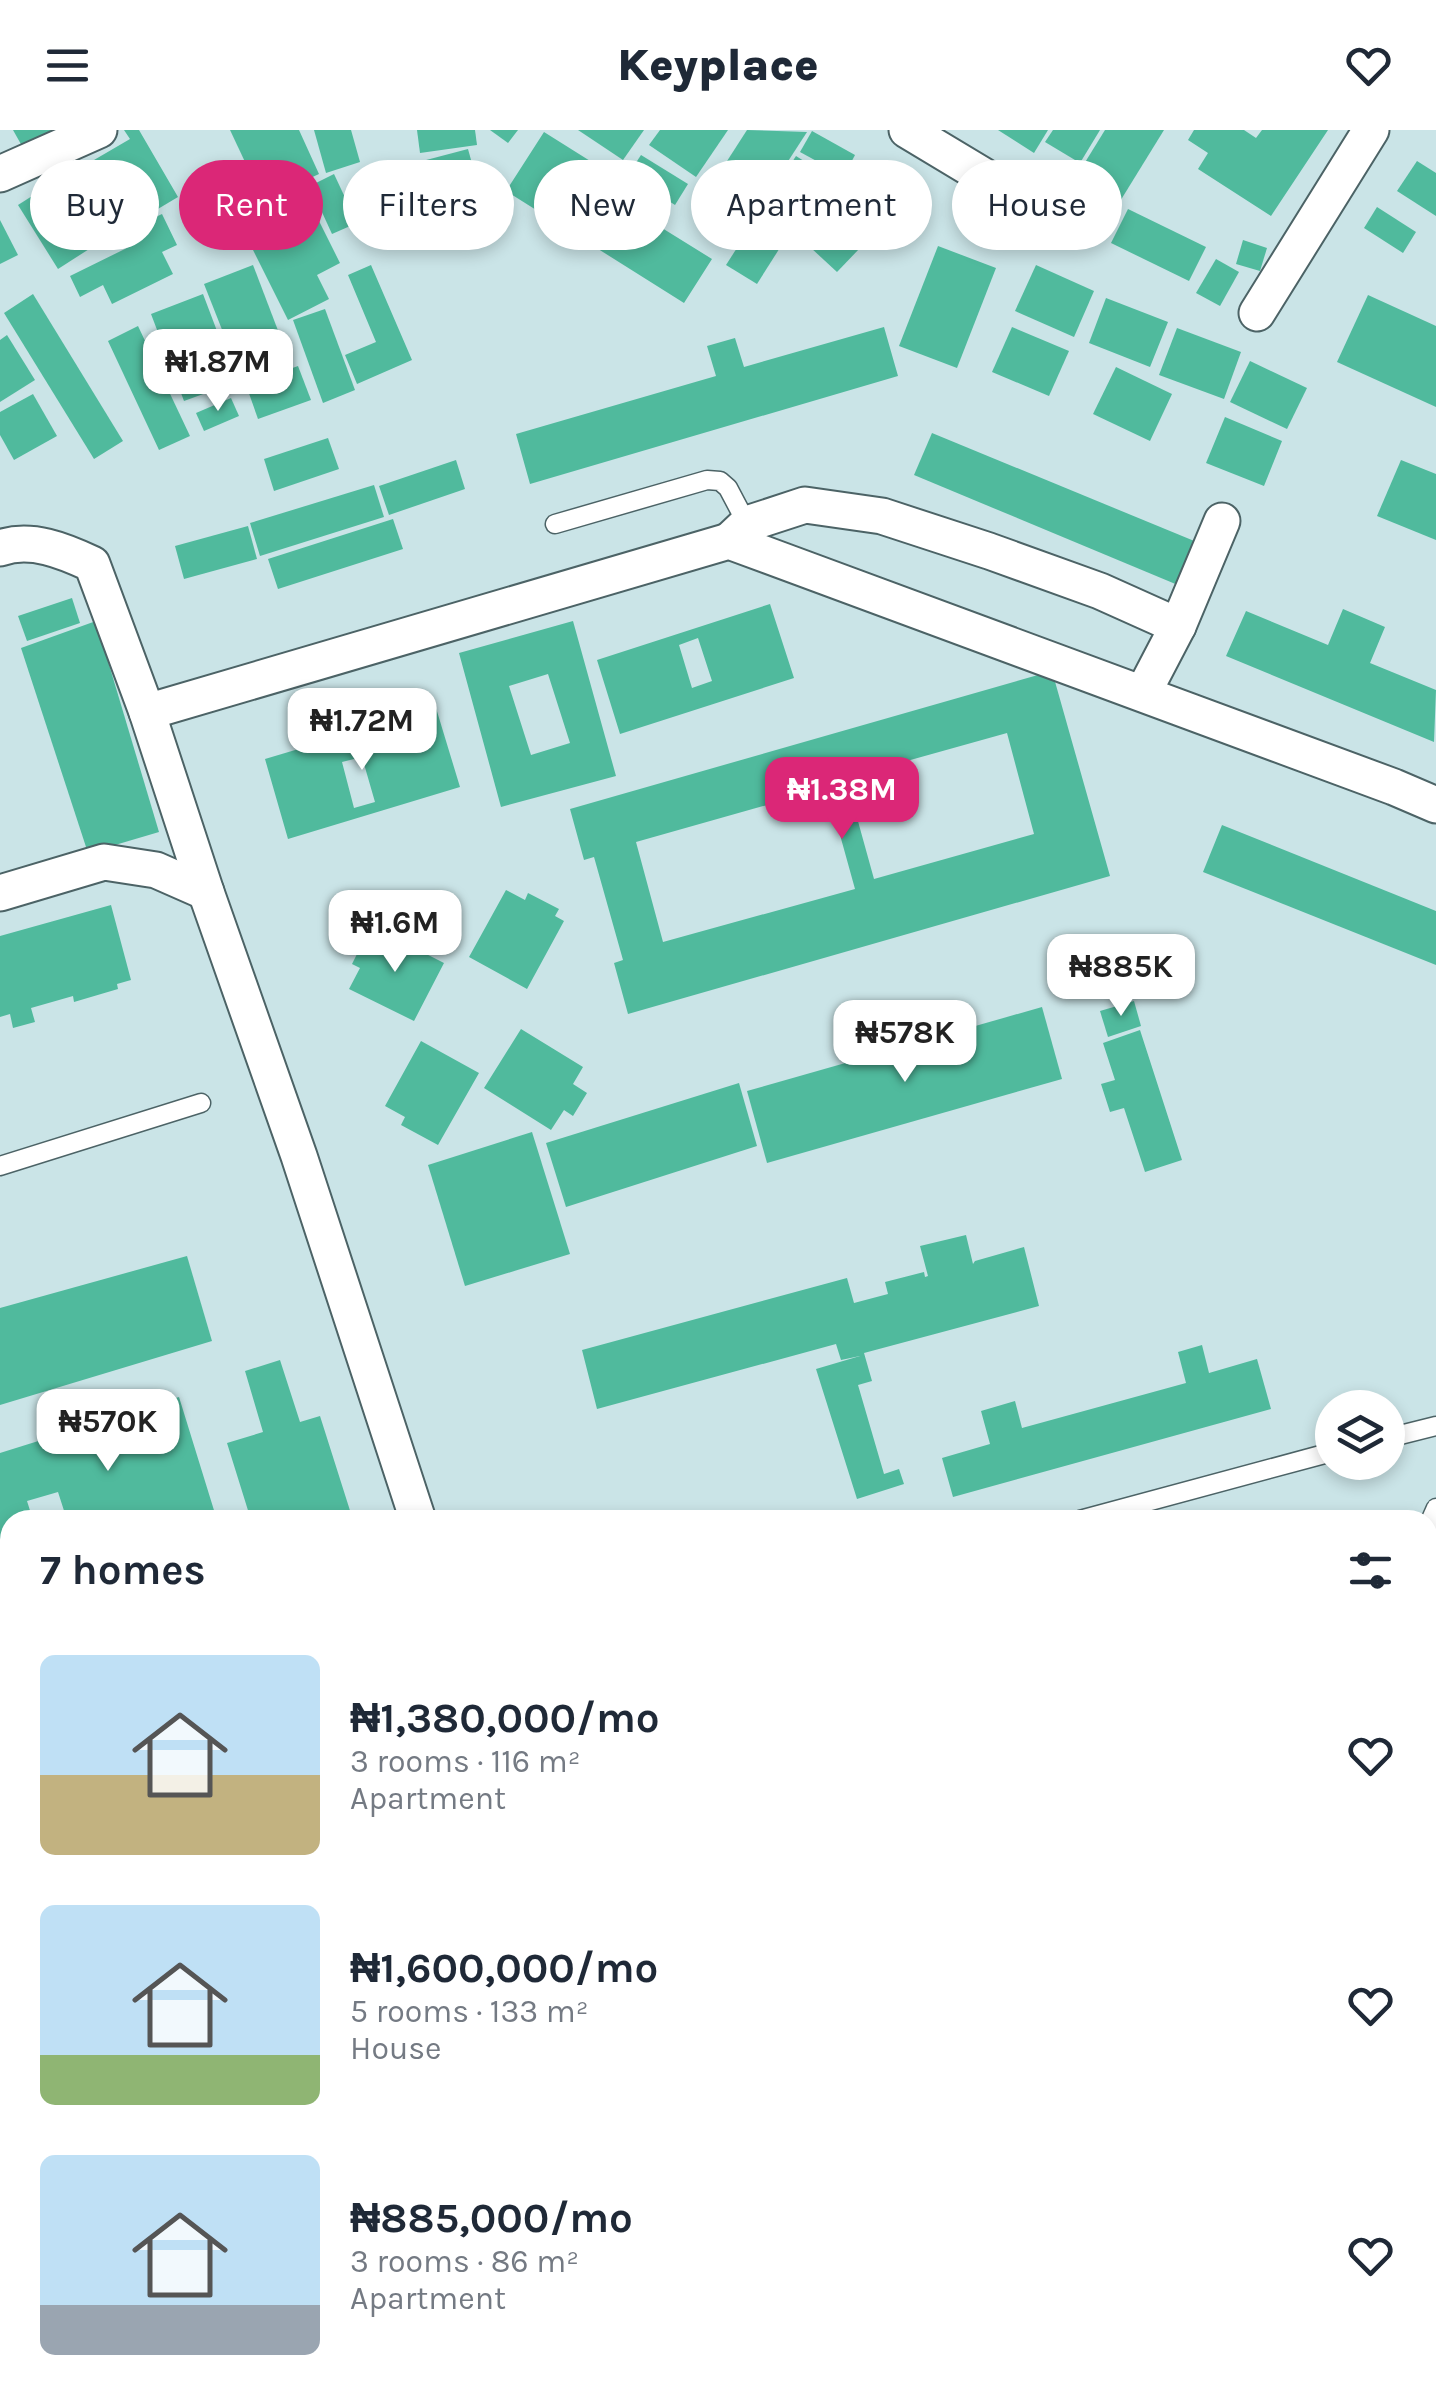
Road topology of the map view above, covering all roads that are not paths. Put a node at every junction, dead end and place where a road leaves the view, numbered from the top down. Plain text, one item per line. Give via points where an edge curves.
1 (99, 130) edge
2 (907, 130) edge
3 (1371, 130) edge
4 (957, 160) edge
5 (0, 174) edge
6 (1258, 313) dead end
7 (1222, 521) dead end
8 (555, 524) dead end
9 (738, 532) junction
10 (0, 548) edge
11 (1178, 626) junction
12 (1143, 693) junction
13 (147, 712) junction
14 (1436, 805) edge
15 (0, 892) edge
16 (206, 892) junction
17 (201, 1103) dead end
18 (0, 1166) edge
19 (1436, 1426) edge
20 (1405, 1434) edge
21 (1315, 1457) edge
22 (415, 1510) edge
23 (1117, 1510) edge

1 - 5 street
2 - 4 street
3 - 6 street
7 - 11 street
8 - 9 lane via 707,480 728,488
9 - 11 street via 805,505 882,516 1100,591
9 - 12 street
9 - 13 street
10 - 13 street via 55,547 92,564
11 - 12 street
12 - 14 street
13 - 16 street
15 - 16 street via 104,862 156,870
16 - 22 street
17 - 18 lane
19 - 20 lane
21 - 23 lane

